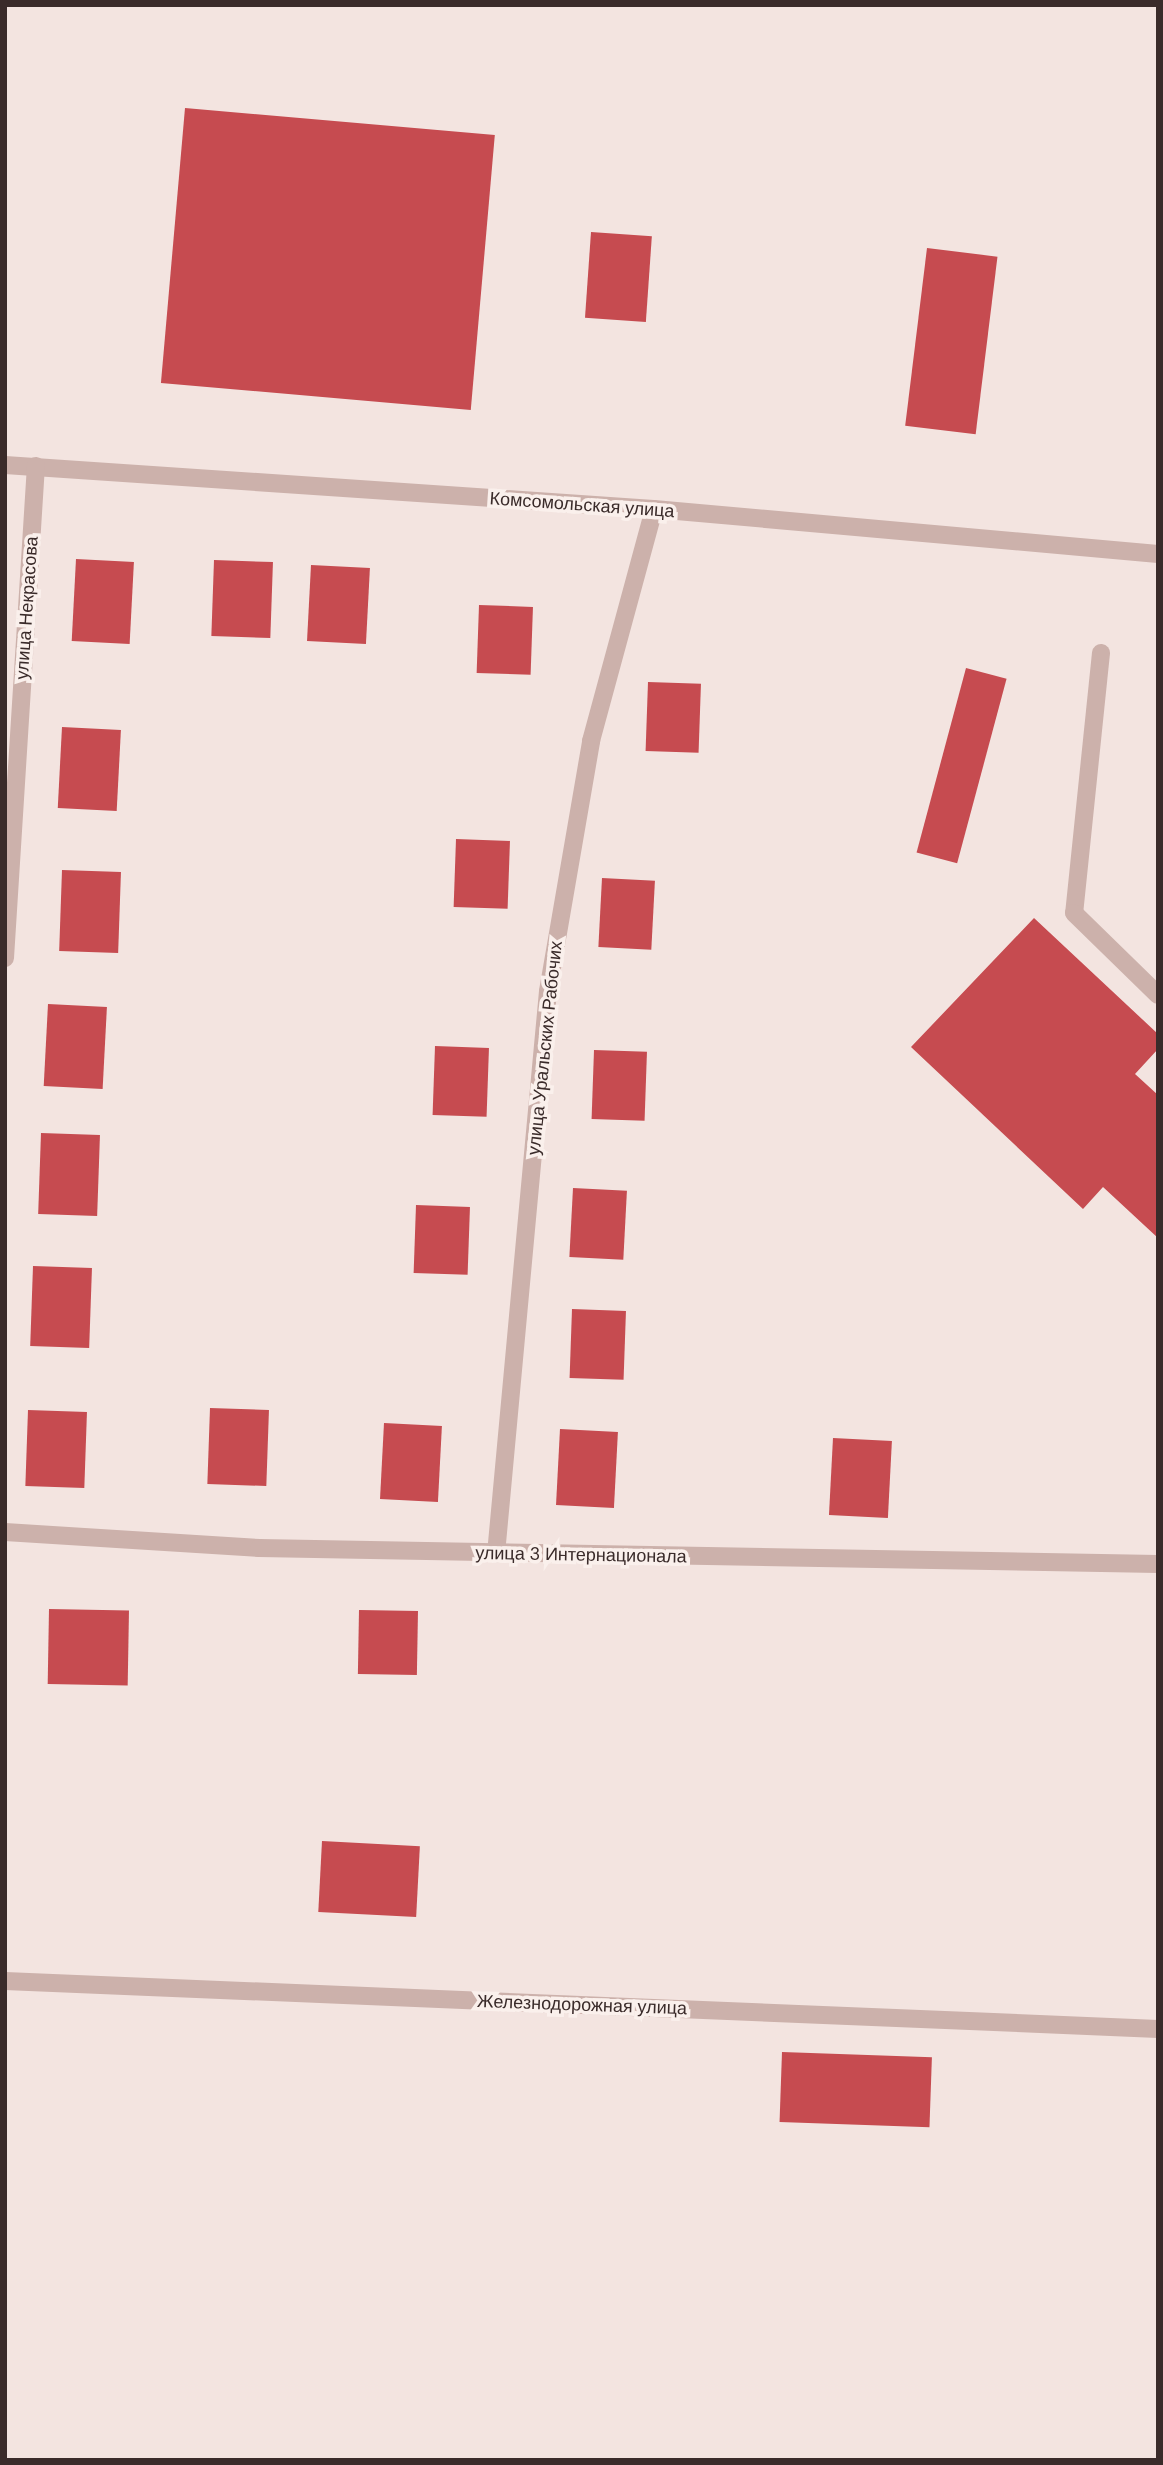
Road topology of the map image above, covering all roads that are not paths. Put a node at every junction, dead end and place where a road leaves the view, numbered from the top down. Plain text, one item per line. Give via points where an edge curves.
1 (5, 465) edge
2 (36, 466) junction
3 (654, 509) junction
4 (1158, 554) edge
5 (1101, 653) dead end
6 (5, 958) edge
7 (1158, 995) edge
8 (5, 1531) edge
9 (496, 1554) junction
10 (1158, 1564) edge
11 (5, 1981) edge
12 (1158, 2029) edge

1 - 2 street, Комсомольская улица
2 - 3 street, Комсомольская улица
2 - 6 street, улица Некрасова
3 - 4 street, Комсомольская улица
3 - 9 street, улица Уральских Рабочих via 592,741 548,990
5 - 7 street via 1074,913
8 - 9 street, улица 3 Интернационала
9 - 10 street, улица 3 Интернационала
11 - 12 street, Железнодорожная улица

